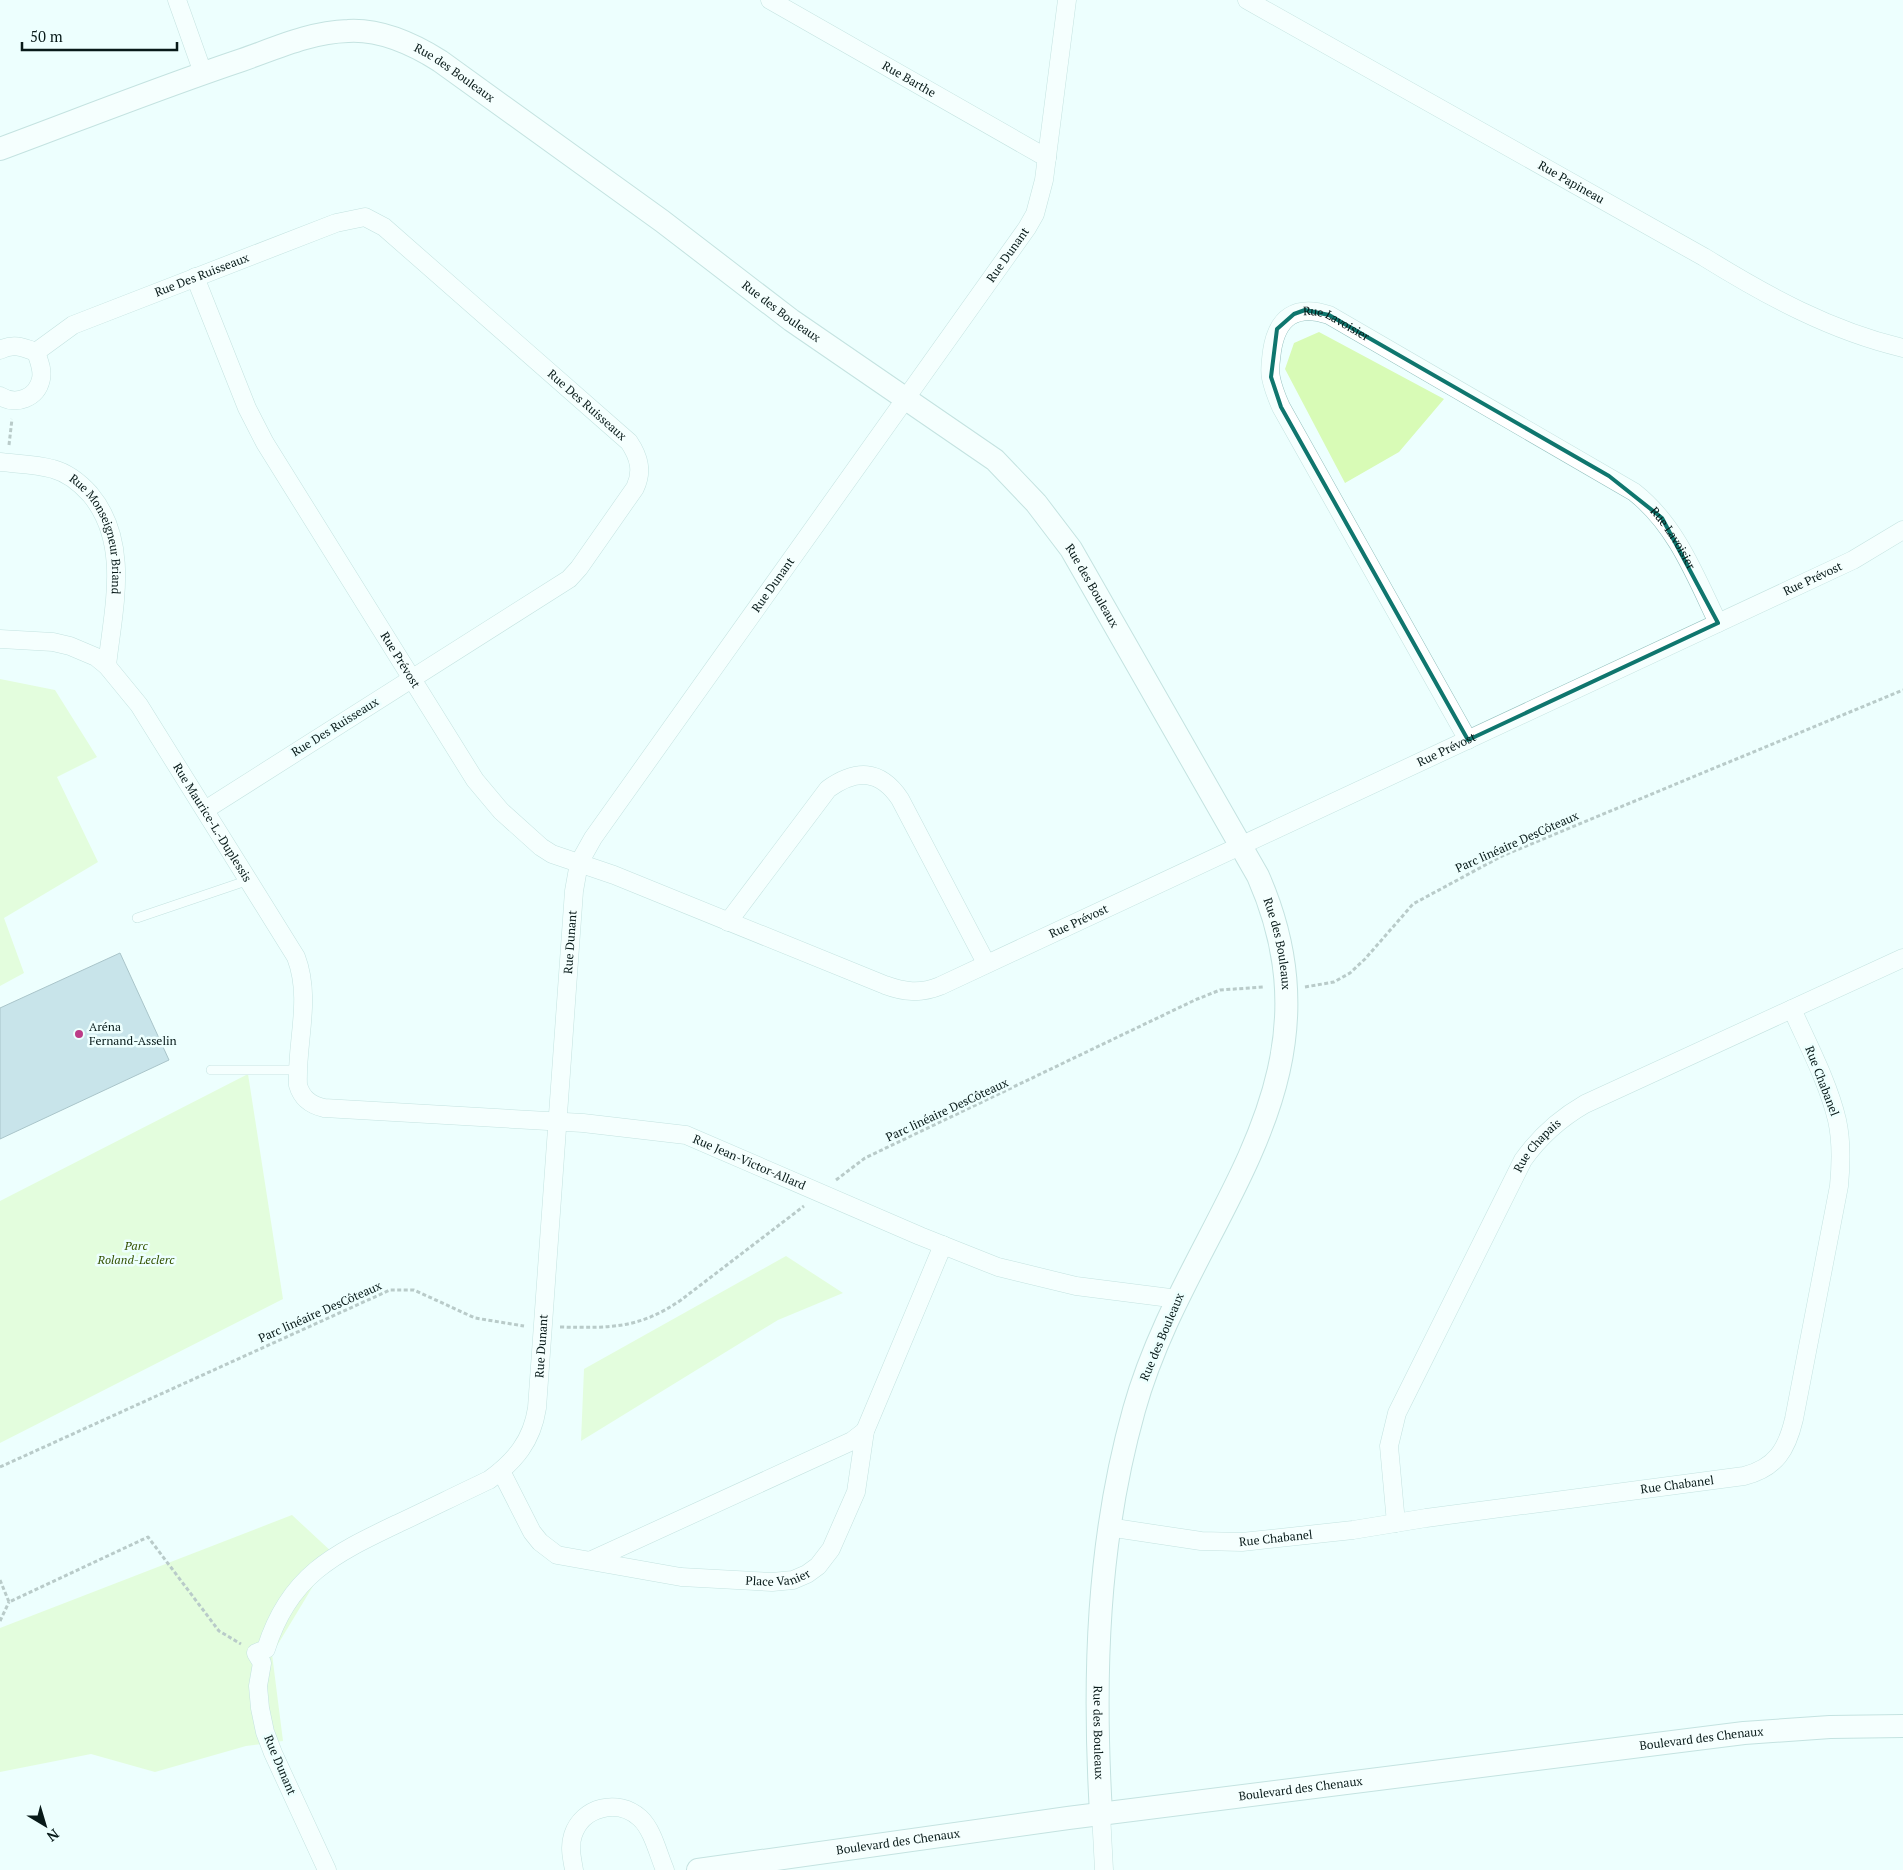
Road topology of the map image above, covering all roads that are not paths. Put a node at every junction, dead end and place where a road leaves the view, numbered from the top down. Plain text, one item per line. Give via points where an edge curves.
1 (177, 0) edge
2 (770, 0) edge
3 (1067, 0) edge
4 (1248, 0) edge
5 (203, 73) junction
6 (0, 149) edge
7 (1047, 158) junction
8 (195, 277) junction
9 (1903, 348) edge
10 (0, 350) edge
11 (36, 352) junction
12 (7, 398) edge
13 (906, 399) junction
14 (4, 463) edge
15 (1903, 530) edge
16 (1718, 623) junction
17 (0, 639) edge
18 (107, 666) junction
19 (411, 678) junction
20 (1468, 740) junction
21 (205, 810) junction
22 (1242, 845) junction
23 (579, 863) junction
24 (249, 880) junction
25 (136, 918) dead end
26 (728, 922) junction
27 (1903, 958) edge
28 (986, 964) junction
29 (1792, 1009) junction
30 (211, 1070) dead end
31 (298, 1070) junction
32 (304, 1098) joint
33 (559, 1122) junction
34 (943, 1245) junction
35 (1178, 1299) junction
36 (865, 1431) junction
37 (501, 1471) junction
38 (1396, 1523) junction
39 (1108, 1527) junction
40 (592, 1560) junction
41 (1903, 1726) edge
42 (1101, 1813) junction
43 (327, 1870) edge
44 (574, 1870) edge
45 (665, 1870) edge
46 (698, 1870) edge
47 (1104, 1870) edge

1 - 5 street
2 - 7 street, Rue Barthe
3 - 7 street, Rue Dunant
4 - 9 street, Rue Papineau via 1755,288 1813,318
5 - 6 street, Rue des Bouleaux
5 - 13 street, Rue des Bouleaux via 330,32 370,32 409,44 440,61 662,221 791,320
7 - 13 street, Rue Dunant via 1040,197 1027,228
8 - 11 street, Rue Des Ruisseaux via 73,326
8 - 19 street, Rue Prévost via 256,427
8 - 19 street, Rue Des Ruisseaux via 336,223 357,218 372,219 634,450 640,472 636,488 575,574
10 - 11 street via 20,346
11 - 12 street via 42,369 38,388 32,395
13 - 22 street, Rue des Bouleaux via 995,460 1051,521 1086,572
13 - 23 street, Rue Dunant via 593,838
14 - 18 street, Rue Monseigneur Briand via 63,472 83,487 101,510 113,540 117,576
15 - 16 street, Rue Prévost via 1853,560
16 - 20 street, Rue Prévost
16 - 20 street, Rue Lavoisier via 1683,549 1649,504 1634,492 1329,315 1305,310 1294,314 1278,329 1270,364 1281,407
17 - 18 street, Rue Maurice-L.-Duplessis via 70,646 96,657
18 - 21 street, Rue Maurice-L.-Duplessis via 139,705
19 - 21 street, Rue Des Ruisseaux
19 - 23 street, Rue Prévost via 475,780 496,806 541,847
20 - 22 street, Rue Prévost
21 - 24 street, Rue Maurice-L.-Duplessis
22 - 28 street, Rue Prévost
22 - 35 street, Rue des Bouleaux via 1263,887 1275,923 1285,987 1283,1049 1270,1108 1251,1154
23 - 26 street, Rue Prévost
23 - 33 street, Rue Dunant via 574,884
24 - 25 lane
24 - 31 street, Rue Maurice-L.-Duplessis via 301,970 304,992
26 - 28 street, Rue Prévost via 885,986 908,992 930,990
26 - 28 street via 828,789 854,775 868,775 881,779 900,799
27 - 29 street, Rue Chapais
29 - 38 street, Rue Chapais via 1585,1104 1555,1123 1532,1148 1518,1169 1393,1424 1389,1446
29 - 38 street, Rue Chabanel via 1832,1102 1838,1122 1841,1166 1794,1419 1789,1440 1780,1456 1764,1468 1744,1476
30 - 31 lane
31 - 32 street, Rue Maurice-L.-Duplessis via 298,1085
32 - 33 street, Rue Jean-Victor-Allard via 324,1108
33 - 34 street, Rue Jean-Victor-Allard via 686,1135
33 - 37 street, Rue Dunant via 535,1421 526,1444
34 - 35 street, Rue Jean-Victor-Allard via 1050,1281
34 - 36 street, Place Vanier
35 - 39 street, Rue des Bouleaux via 1161,1334 1134,1408
36 - 40 street via 852,1441
36 - 40 street, Place Vanier via 856,1492 831,1548 818,1566 806,1574 793,1580 772,1582 681,1577
37 - 40 street, Place Vanier via 540,1542 557,1554
37 - 43 street, Rue Dunant via 489,1480 331,1558 292,1596 272,1630 266,1649 256,1653 262,1663 259,1701 265,1732
38 - 39 street, Rue Chabanel via 1227,1542
39 - 42 street, Rue des Bouleaux via 1097,1654
41 - 42 street, Boulevard des Chenaux via 1744,1732
42 - 46 street, Boulevard des Chenaux
42 - 47 street
44 - 45 street via 571,1846 576,1829 591,1813 612,1807 629,1811 643,1821

